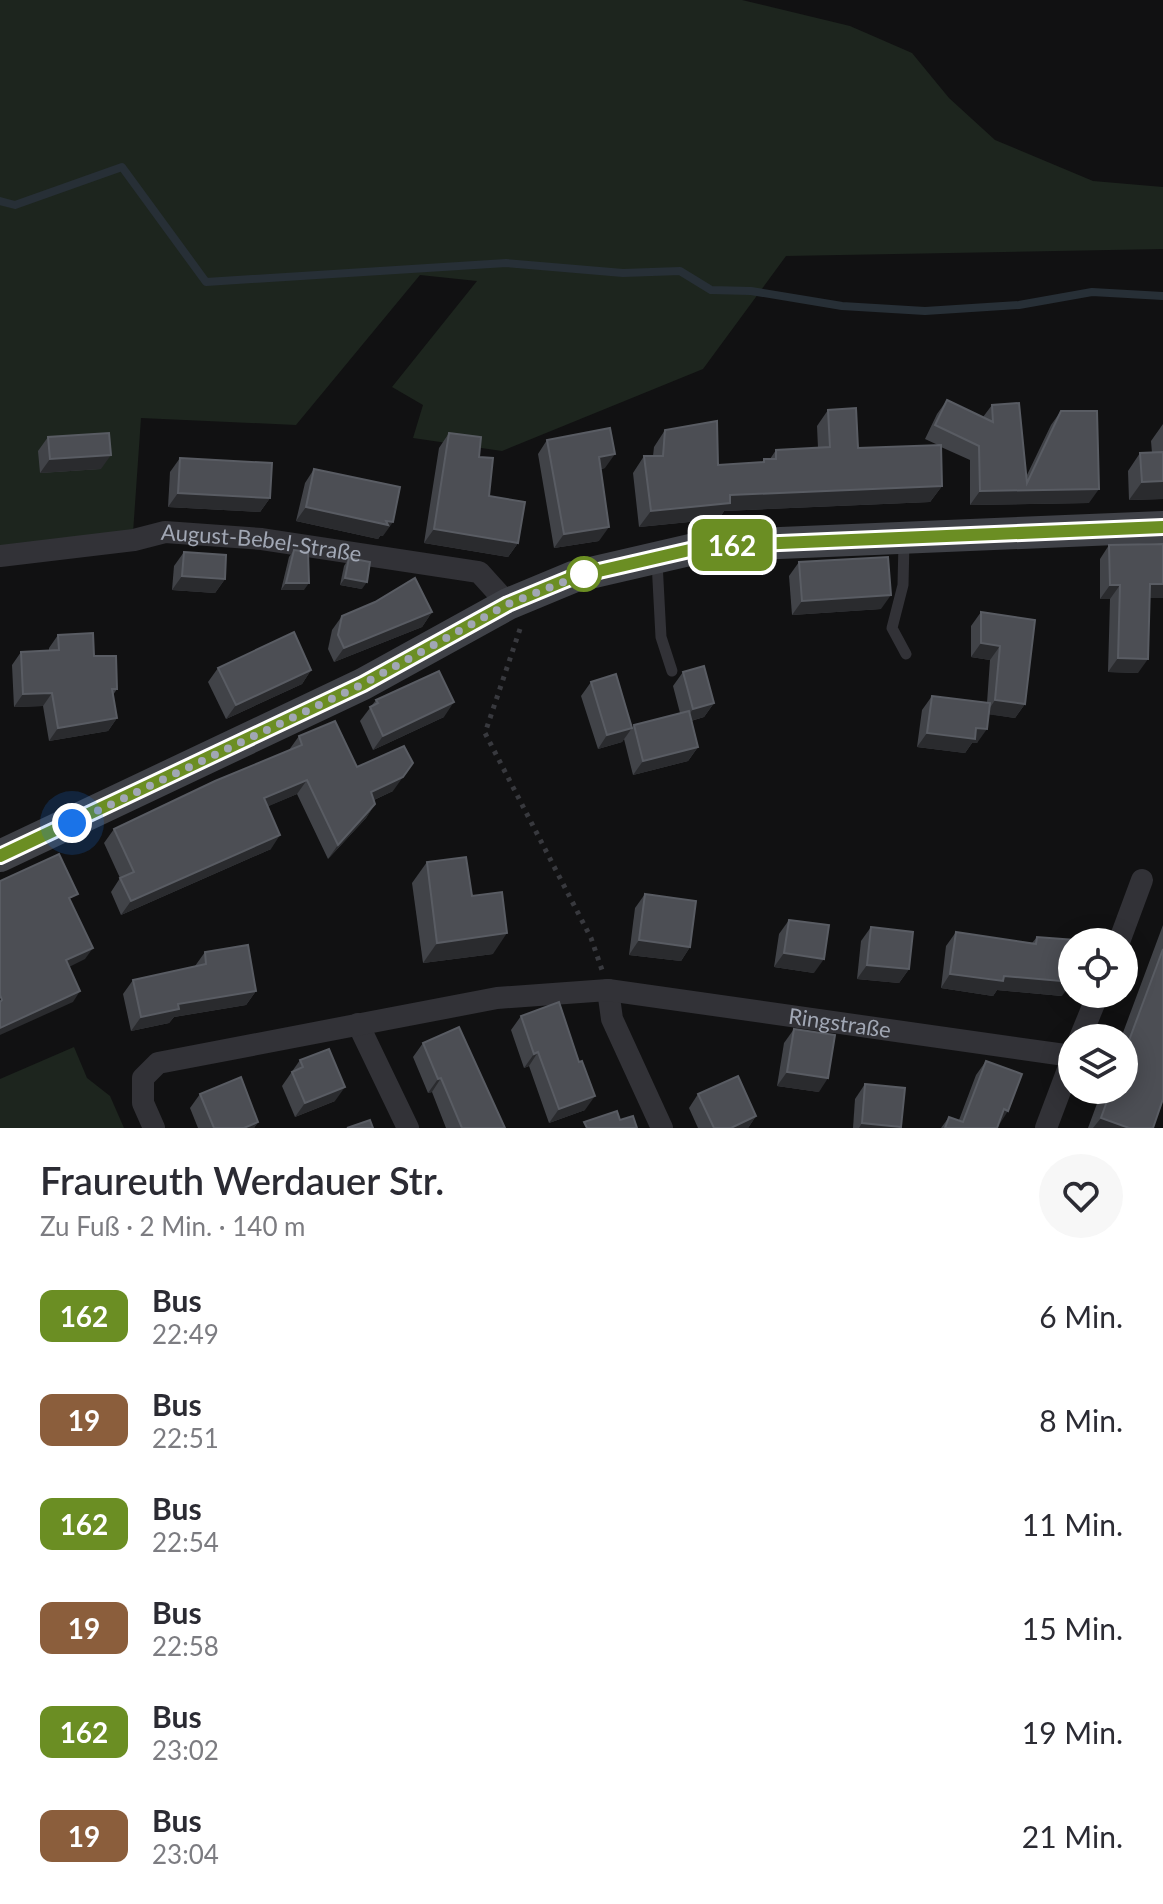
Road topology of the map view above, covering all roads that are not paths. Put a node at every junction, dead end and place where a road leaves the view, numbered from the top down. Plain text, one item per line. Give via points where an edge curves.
1 (1163, 527) edge
2 (904, 538) junction
3 (0, 556) edge
4 (657, 557) junction
5 (508, 604) junction
6 (906, 654) dead end
7 (672, 671) dead end
8 (0, 856) edge
9 (1142, 880) dead end
10 (1124, 928) edge
11 (608, 990) junction
12 (358, 1024) junction
13 (1058, 1056) edge
14 (1058, 1096) edge
15 (154, 1128) edge
16 (408, 1128) edge
17 (662, 1128) edge
18 (1046, 1128) edge

1 - 2 main road
2 - 4 main road via 707,546
2 - 6 lane via 903,585 892,628
3 - 5 street, August-Bebel-Straße via 165,532 262,539 479,572
4 - 5 main road via 573,577
4 - 7 lane via 661,637
5 - 8 main road via 363,684
9 - 10 street
11 - 12 street, Ringstraße via 497,998
11 - 13 street, Ringstraße
11 - 17 street via 612,1019
12 - 15 street, Ringstraße via 158,1063 143,1078 143,1103
12 - 16 street
14 - 18 street, Ringstraße

